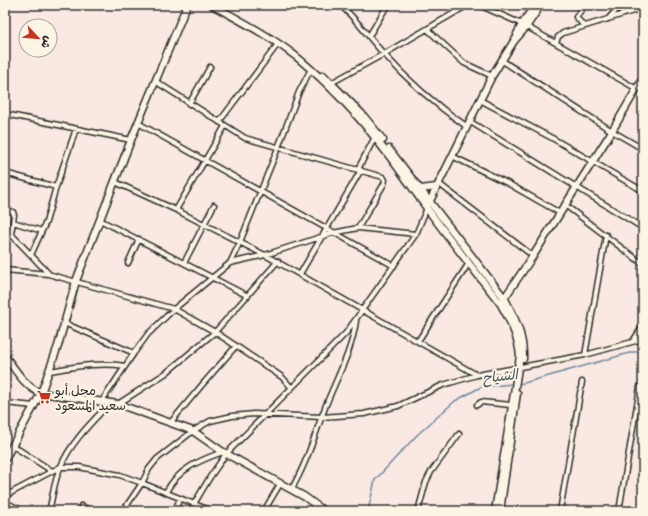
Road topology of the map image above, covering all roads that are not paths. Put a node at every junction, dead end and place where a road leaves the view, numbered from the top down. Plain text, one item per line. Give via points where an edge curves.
1 (186, 5) edge
2 (212, 5) edge
3 (221, 5) edge
4 (340, 5) edge
5 (389, 5) edge
6 (468, 5) edge
7 (480, 5) edge
8 (535, 5) edge
9 (541, 5) edge
10 (585, 5) edge
11 (621, 5) edge
12 (643, 8) edge
13 (607, 20) junction
14 (524, 26) junction
15 (584, 26) junction
16 (428, 30) junction
17 (369, 36) junction
18 (275, 41) junction
19 (556, 43) junction
20 (384, 54) junction
21 (501, 60) junction
22 (210, 66) dead end
23 (310, 69) junction
24 (492, 76) junction
25 (643, 78) edge
26 (155, 81) junction
27 (331, 83) junction
28 (637, 89) junction
29 (480, 100) junction
30 (189, 104) junction
31 (6, 115) edge
32 (219, 122) junction
33 (138, 123) junction
34 (5, 124) edge
35 (467, 124) junction
36 (225, 126) junction
37 (76, 129) junction
38 (612, 130) junction
39 (375, 137) junction
40 (131, 140) junction
41 (278, 148) junction
42 (643, 148) edge
43 (452, 156) junction
44 (205, 160) junction
45 (592, 162) junction
46 (359, 170) junction
47 (5, 173) edge
48 (115, 182) junction
49 (437, 185) junction
50 (56, 187) junction
51 (577, 187) junction
52 (421, 189) junction
53 (643, 191) edge
54 (260, 192) junction
55 (429, 202) junction
56 (214, 205) dead end
57 (565, 205) junction
58 (427, 208) junction
59 (5, 209) edge
60 (176, 210) junction
61 (560, 212) junction
62 (100, 220) junction
63 (13, 222) junction
64 (204, 224) junction
65 (358, 228) junction
66 (643, 228) edge
67 (327, 229) junction
68 (42, 231) junction
69 (333, 233) junction
70 (416, 234) junction
71 (606, 235) junction
72 (323, 236) junction
73 (139, 239) junction
74 (240, 242) junction
75 (31, 255) junction
76 (265, 255) junction
77 (533, 256) junction
78 (128, 262) dead end
79 (278, 262) junction
80 (184, 263) junction
81 (230, 263) junction
82 (469, 263) junction
83 (643, 264) edge
84 (394, 266) junction
85 (6, 270) edge
86 (48, 274) junction
87 (300, 274) junction
88 (5, 278) edge
89 (213, 278) junction
90 (76, 281) junction
91 (248, 296) junction
92 (503, 301) junction
93 (174, 310) junction
94 (362, 310) junction
95 (356, 319) junction
96 (64, 323) junction
97 (643, 326) edge
98 (215, 332) junction
99 (643, 339) edge
100 (418, 341) junction
101 (633, 341) junction
102 (236, 346) junction
103 (134, 353) junction
104 (585, 355) junction
105 (5, 356) edge
106 (126, 366) junction
107 (520, 367) junction
108 (49, 371) junction
109 (478, 375) junction
110 (582, 382) dead end
111 (291, 387) junction
112 (640, 387) dead end
113 (516, 388) junction
114 (41, 393) junction
115 (102, 401) junction
116 (5, 403) edge
117 (110, 403) junction
118 (118, 404) junction
119 (511, 405) junction
120 (34, 406) junction
121 (477, 406) dead end
122 (265, 414) junction
123 (322, 417) junction
124 (171, 422) junction
125 (193, 431) junction
126 (459, 434) dead end
127 (13, 446) junction
128 (225, 453) junction
129 (5, 459) edge
130 (60, 467) junction
131 (52, 471) junction
132 (142, 482) junction
133 (280, 484) junction
134 (291, 490) junction
135 (166, 492) junction
136 (5, 496) edge
137 (180, 498) junction
138 (194, 504) junction
139 (5, 505) edge
140 (81, 506) dead end
141 (14, 511) edge
142 (20, 511) edge
143 (49, 511) edge
144 (92, 511) edge
145 (123, 511) edge
146 (174, 511) edge
147 (212, 511) edge
148 (264, 511) edge
149 (324, 511) edge
150 (418, 511) edge
151 (495, 511) edge
152 (500, 511) edge
153 (560, 511) edge
154 (619, 511) edge

1 - 26 main road
2 - 18 main road
3 - 18 main road
4 - 17 street
5 - 17 street
6 - 16 street
7 - 14 street
8 - 14 main road
9 - 14 main road
10 - 15 street via 576,17
11 - 13 street
12 - 13 street
13 - 15 street
14 - 19 street
14 - 21 main road
15 - 19 street via 563,32 558,36
16 - 20 street
16 - 24 street via 461,60
17 - 20 street
18 - 23 main road
18 - 27 main road via 297,52
18 - 32 street
19 - 28 street
20 - 27 street
20 - 35 street via 445,112
21 - 24 main road
21 - 38 street
22 - 30 street
23 - 39 main road
23 - 41 street
24 - 29 main road
25 - 28 main road
26 - 30 street
26 - 33 main road
27 - 52 main road via 362,114
28 - 38 main road
29 - 35 main road
29 - 45 street
30 - 32 street
31 - 34 street
31 - 37 street
32 - 36 street
33 - 40 main road
33 - 44 street
35 - 43 main road
35 - 51 street
36 - 41 street via 250,140
36 - 44 street
37 - 40 street
37 - 50 street
38 - 42 street
38 - 45 main road
39 - 46 street
39 - 58 main road
40 - 48 main road
41 - 46 street
41 - 54 street
43 - 49 main road
43 - 61 street
44 - 54 street
44 - 60 street
45 - 51 main road
45 - 53 street
46 - 65 street via 383,177 385,181
46 - 67 street
47 - 50 street
48 - 60 street
48 - 62 main road
49 - 52 main road via 431,189
49 - 55 main road
49 - 77 street
50 - 68 street
51 - 57 main road
51 - 66 street
52 - 55 main road
54 - 67 street
54 - 74 street
55 - 58 main road
55 - 92 main road
56 - 64 street
57 - 61 main road
57 - 71 street
58 - 70 street
58 - 82 main road
59 - 63 street via 13,212
60 - 64 street
61 - 77 main road
62 - 73 street
62 - 90 main road
63 - 68 street
63 - 75 street via 11,234
64 - 74 street
64 - 80 street
65 - 69 street
65 - 70 street
67 - 69 street
67 - 72 street
68 - 75 street
69 - 72 street
69 - 84 street
70 - 84 street
71 - 83 street
71 - 104 street
72 - 76 street
72 - 87 street
73 - 78 street
73 - 80 street
74 - 76 street
74 - 81 street
75 - 86 street
76 - 79 street
76 - 81 street
77 - 92 main road
79 - 87 street
79 - 91 street
80 - 89 street
81 - 89 street
82 - 92 main road
82 - 100 street
84 - 94 street
85 - 86 street
85 - 88 street
86 - 90 street
87 - 94 street
89 - 91 street
89 - 93 street
90 - 93 street
90 - 96 main road
91 - 98 street
92 - 107 main road via 516,335
93 - 98 street
93 - 103 street via 148,334
94 - 95 street
94 - 100 street
95 - 111 street via 339,341
95 - 123 street via 352,344
96 - 103 street
96 - 108 main road
97 - 101 street
98 - 102 street
98 - 118 street via 166,373
99 - 101 street
100 - 109 street
101 - 104 street
102 - 111 street via 278,374
102 - 124 street
103 - 106 street
104 - 107 street
105 - 114 main road via 30,387
106 - 108 street via 102,364
106 - 115 street
107 - 109 street
107 - 113 main road
108 - 114 main road
109 - 123 street via 443,385 391,408 364,414
110 - 153 street
111 - 122 street
112 - 154 street
113 - 119 main road
113 - 152 main road
114 - 115 main road
114 - 120 main road
115 - 117 main road
116 - 120 street
117 - 118 main road
117 - 130 street via 80,438
118 - 124 main road
119 - 121 street via 481,402
119 - 151 main road
120 - 127 main road
122 - 123 street
122 - 125 street via 220,418
122 - 128 street
123 - 134 street via 306,461
124 - 125 main road
125 - 128 main road
125 - 132 street via 157,459
126 - 150 street via 431,472
127 - 129 main road
127 - 131 street
128 - 133 main road
128 - 135 street via 202,459 187,468 172,481
128 - 138 street
130 - 131 street
130 - 132 street via 86,468
130 - 143 street
131 - 136 street
132 - 135 street
132 - 145 street
133 - 134 main road
133 - 148 street
134 - 149 main road
135 - 137 street
137 - 138 street
137 - 146 street
138 - 147 street
139 - 141 main road
139 - 142 main road
140 - 144 street

